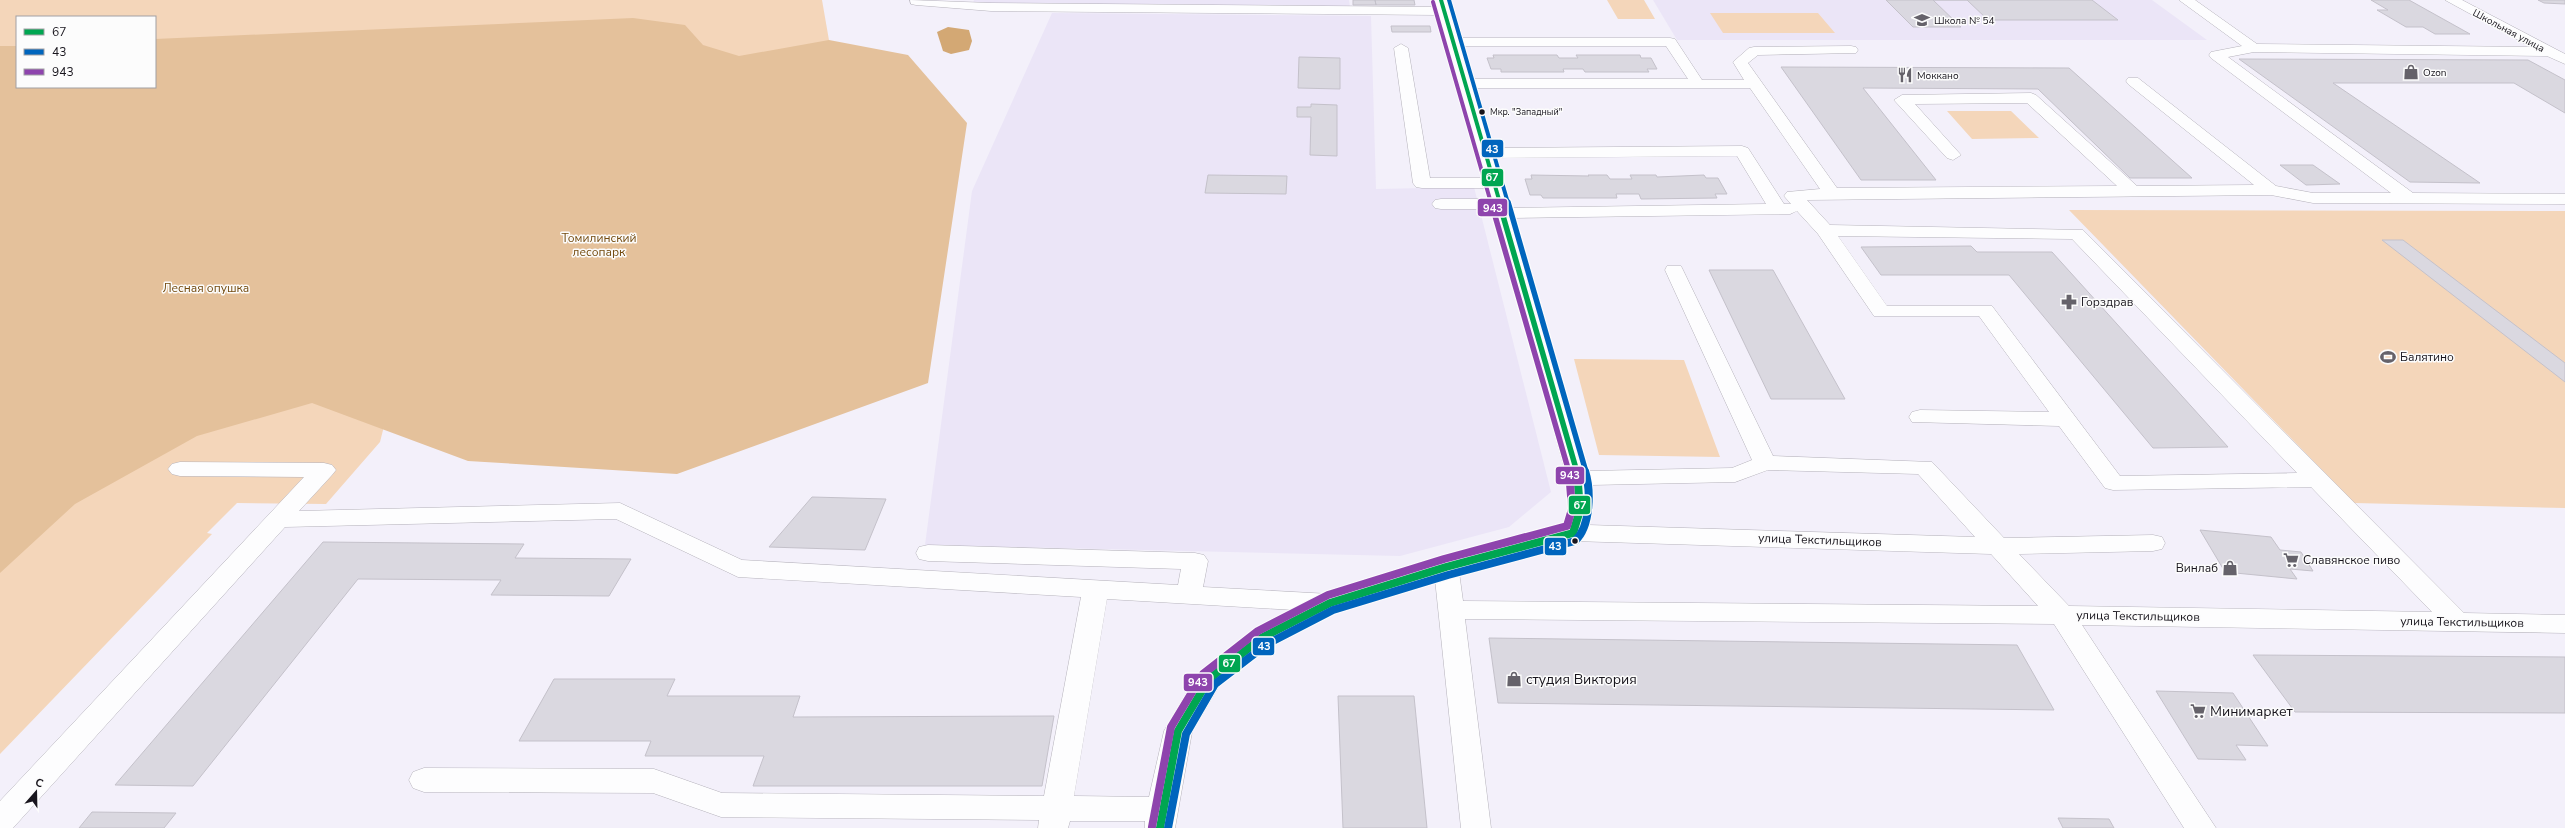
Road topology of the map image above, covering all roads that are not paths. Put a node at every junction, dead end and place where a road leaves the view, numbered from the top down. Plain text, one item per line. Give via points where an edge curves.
1 (2186, 0) edge
2 (2452, 0) edge
3 (916, 1) edge
4 (1442, 6) edge
5 (1454, 42) junction
6 (1401, 48) dead end
7 (2254, 48) junction
8 (1851, 50) dead end
9 (2549, 52) junction
10 (2565, 60) edge
11 (2133, 81) dead end
12 (1466, 83) junction
13 (1698, 84) junction
14 (1754, 84) junction
15 (1486, 153) junction
16 (1953, 155) dead end
17 (2271, 190) junction
18 (2133, 191) junction
19 (1832, 193) junction
20 (2410, 198) junction
21 (2565, 199) edge
22 (1500, 200) junction
23 (1441, 204) dead end
24 (1778, 209) junction
25 (1805, 209) junction
26 (1826, 230) junction
27 (1674, 270) dead end
28 (1920, 417) dead end
29 (2065, 419) junction
30 (1765, 463) junction
31 (180, 469) dead end
32 (1579, 478) junction
33 (2317, 480) junction
34 (278, 519) junction
35 (1573, 533) junction
36 (2153, 543) dead end
37 (1998, 546) junction
38 (928, 553) dead end
39 (1446, 567) junction
40 (1096, 588) junction
41 (1189, 595) junction
42 (1330, 603) junction
43 (1451, 610) junction
44 (2062, 615) junction
45 (2457, 622) junction
46 (2565, 624) edge
47 (424, 780) dead end
48 (1054, 818) edge
49 (1161, 818) edge
50 (0, 821) edge
51 (1476, 828) edge
52 (2201, 828) edge

1 - 7 street
2 - 9 street, Школьная улица
3 - 4 street via 991,7
4 - 5 street
5 - 12 street
5 - 13 street via 1670,42
6 - 22 street via 1422,183
7 - 9 street
7 - 20 street via 2216,55
8 - 14 street via 1754,51 1740,62
9 - 10 street, Школьная улица
11 - 17 street
12 - 13 street
12 - 15 street
13 - 14 street
14 - 19 street
15 - 22 street
15 - 24 street via 1742,151
16 - 18 street via 1902,100 2031,98
17 - 18 street
17 - 20 street via 2312,198
18 - 19 street
19 - 25 street via 1793,196
20 - 21 street
22 - 23 street
22 - 24 street
22 - 32 street
24 - 25 street
25 - 26 street
26 - 29 street via 1881,312 1985,310
26 - 33 street via 2077,234
27 - 30 street
28 - 29 street
29 - 33 street via 2113,483
30 - 32 street via 1735,475
30 - 37 street via 1924,467
31 - 34 street via 324,470
32 - 35 street via 1580,510
33 - 45 street
34 - 40 street via 620,510 738,568
34 - 50 street
35 - 37 street, улица Текстильщиков
35 - 39 street, улица Текстильщиков
36 - 37 street
37 - 44 street, улица Текстильщиков
38 - 41 street via 1195,561
39 - 42 street, улица Текстильщиков
39 - 43 street
40 - 41 street
40 - 48 street
41 - 42 street
42 - 49 street via 1263,637 1209,679 1178,731
43 - 44 street
43 - 51 street
44 - 45 street, улица Текстильщиков
44 - 52 street
45 - 46 street, улица Текстильщиков
47 - 48 street via 654,781 721,805
48 - 49 street

